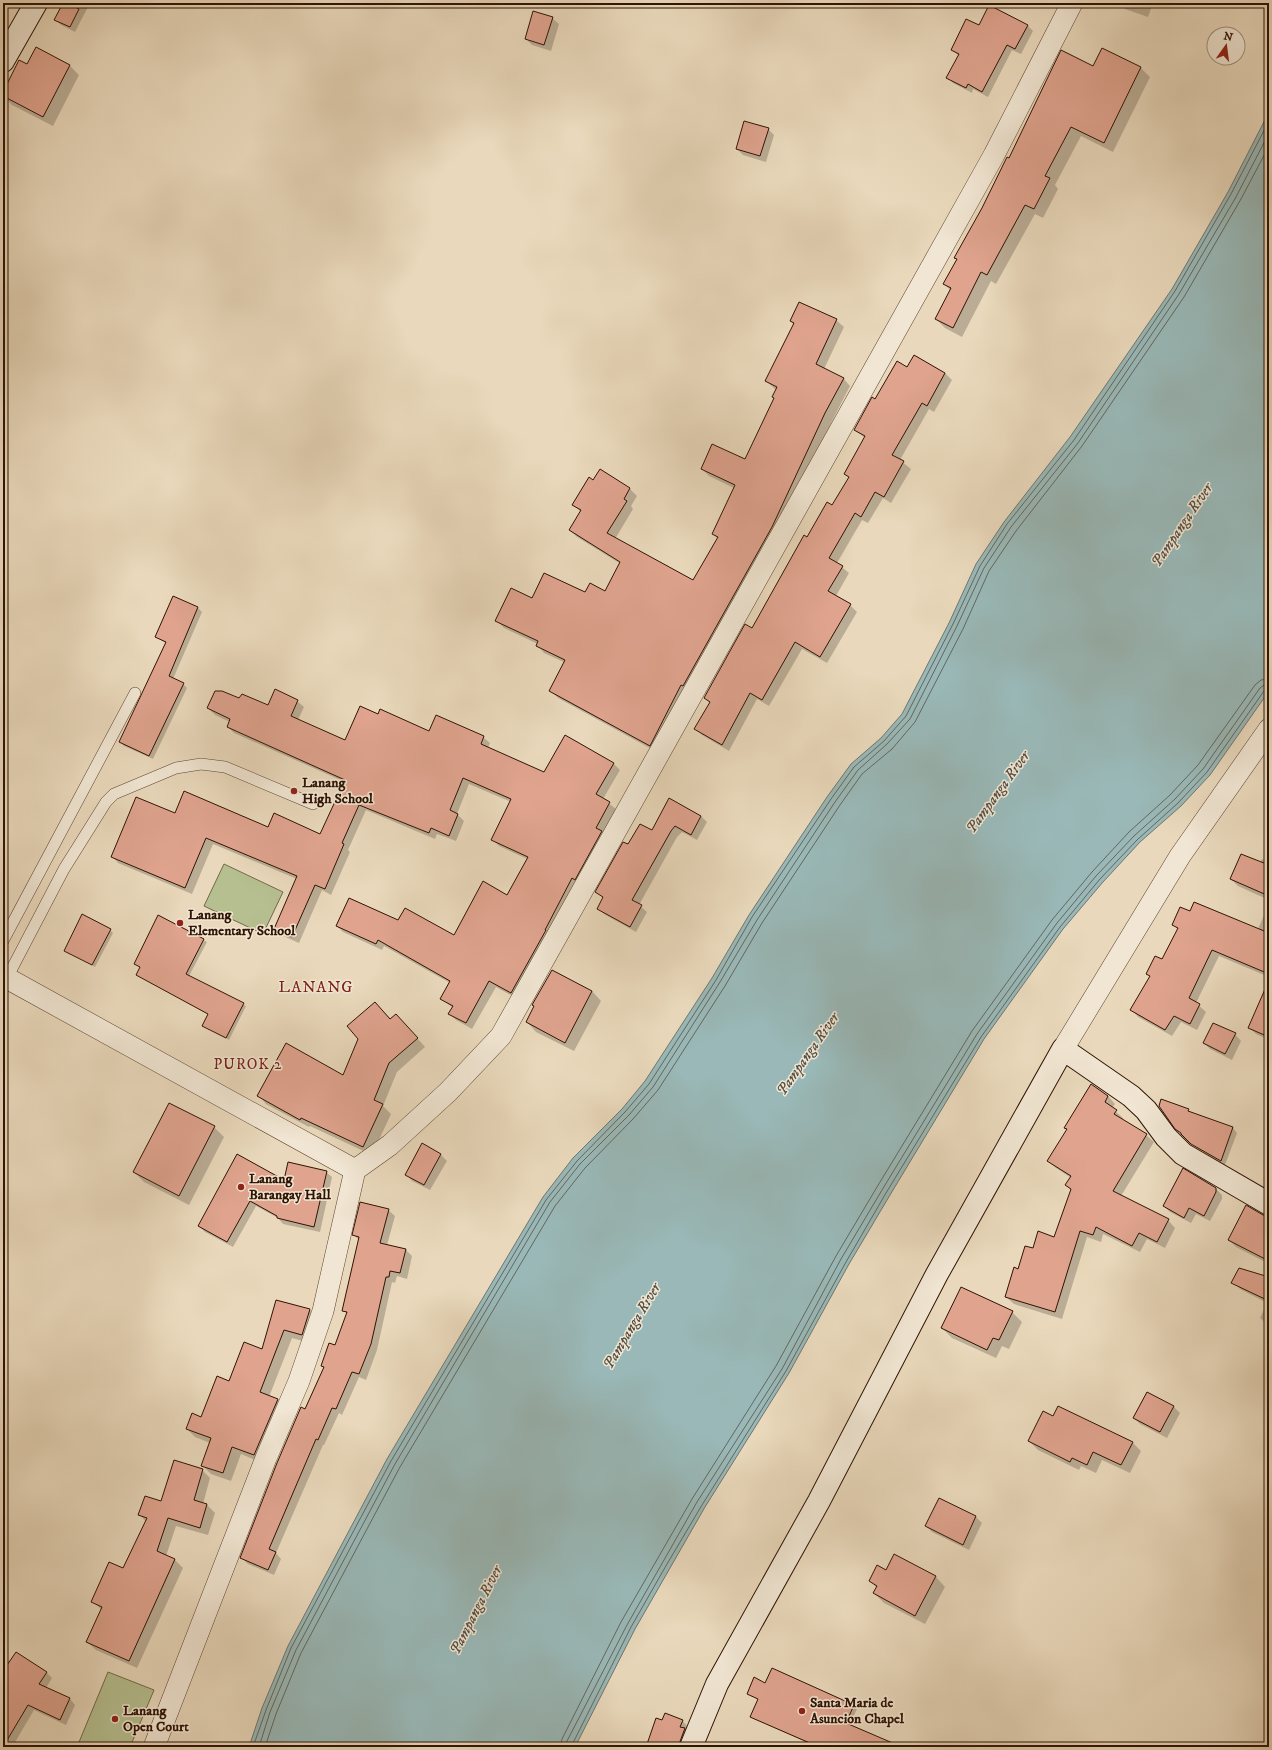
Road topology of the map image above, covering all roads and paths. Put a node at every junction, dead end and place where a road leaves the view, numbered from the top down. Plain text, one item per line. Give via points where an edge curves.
1 (36, 3) edge
2 (1072, 3) edge
3 (3, 61) edge
4 (135, 693) dead end
5 (1269, 729) edge
6 (313, 804) dead end
7 (3, 941) edge
8 (5, 977) edge
9 (1063, 1049) junction
10 (356, 1170) junction
11 (1269, 1204) edge
12 (154, 1747) edge
13 (691, 1747) edge

1 - 3 street
2 - 10 street via 994,156 501,1036 448,1092 390,1145
4 - 7 lane
5 - 9 street via 1180,856
6 - 8 lane via 226,767 201,764 176,768 114,794 106,802 64,869
8 - 10 street
9 - 11 street via 1131,1096 1183,1154
9 - 13 street via 937,1274 819,1501 717,1684
10 - 12 street via 323,1311 299,1381 266,1458

